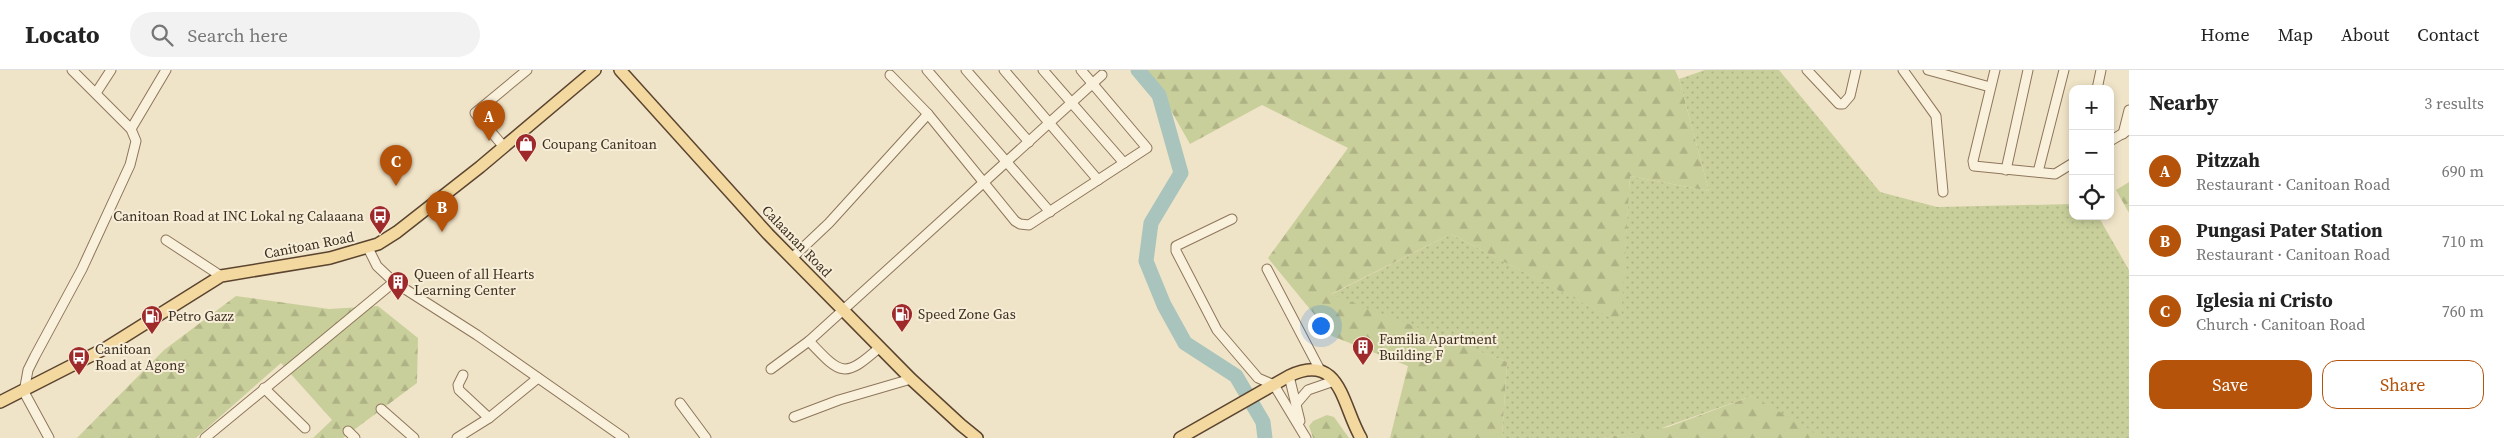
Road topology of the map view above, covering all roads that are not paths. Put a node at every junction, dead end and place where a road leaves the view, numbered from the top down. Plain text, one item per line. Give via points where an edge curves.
1 (72, 70) edge
2 (111, 70) edge
3 (166, 70) edge
4 (528, 70) edge
5 (595, 70) edge
6 (620, 70) edge
7 (927, 70) edge
8 (966, 70) edge
9 (1004, 70) edge
10 (1043, 70) edge
11 (1081, 70) edge
12 (1807, 70) edge
13 (1856, 70) edge
14 (1903, 70) edge
15 (1928, 70) edge
16 (1995, 70) edge
17 (2028, 70) edge
18 (2064, 70) edge
19 (2101, 70) edge
20 (1816, 74) edge
21 (1955, 74) edge
22 (890, 75) dead end
23 (1102, 75) dead end
24 (1094, 84) junction
25 (2097, 85) edge
26 (1990, 87) junction
27 (96, 93) junction
28 (1073, 104) junction
29 (2129, 110) edge
30 (928, 114) junction
31 (1051, 123) junction
32 (131, 129) junction
33 (2126, 132) edge
34 (2114, 139) edge
35 (1029, 142) junction
36 (504, 147) junction
37 (1006, 163) junction
38 (1124, 163) junction
39 (2069, 165) edge
40 (2006, 170) junction
41 (2038, 172) junction
42 (1098, 180) junction
43 (984, 184) junction
44 (1943, 192) dead end
45 (1050, 212) junction
46 (1232, 219) dead end
47 (166, 240) dead end
48 (368, 248) junction
49 (792, 258) junction
50 (1267, 269) dead end
51 (221, 276) junction
52 (394, 282) junction
53 (844, 310) junction
54 (809, 341) junction
55 (880, 347) junction
56 (771, 369) dead end
57 (1320, 370) junction
58 (464, 375) dead end
59 (1289, 376) junction
60 (538, 378) junction
61 (911, 379) junction
62 (1334, 380) junction
63 (1269, 387) junction
64 (264, 388) junction
65 (24, 392) junction
66 (0, 402) edge
67 (680, 402) dead end
68 (1296, 404) junction
69 (381, 409) dead end
70 (794, 417) dead end
71 (489, 418) junction
72 (961, 426) junction
73 (305, 428) dead end
74 (1302, 428) junction
75 (348, 430) dead end
76 (49, 438) edge
77 (205, 438) edge
78 (355, 438) edge
79 (414, 438) edge
80 (457, 438) edge
81 (624, 438) edge
82 (706, 438) edge
83 (966, 438) edge
84 (977, 438) edge
85 (1180, 438) edge
86 (1306, 438) edge
87 (1360, 438) edge

1 - 27 street
2 - 27 street
3 - 32 street
4 - 36 street via 475,113
5 - 36 main road, Canitoan Road
6 - 49 main road, Calaanan Road
7 - 37 street
8 - 35 street
9 - 31 street
10 - 28 street
11 - 24 street
12 - 20 street
13 - 20 street via 1850,96 1844,104 1839,104
14 - 44 street via 1936,116
15 - 21 street
16 - 26 street
17 - 40 street
18 - 41 street
19 - 25 street
21 - 26 street
22 - 30 street
23 - 24 street
24 - 28 street
24 - 38 street via 1147,146
26 - 40 street via 1973,161 1978,168
27 - 32 street
28 - 31 street
28 - 38 street
29 - 33 street
30 - 43 street
30 - 49 street via 829,223
31 - 35 street
31 - 42 street
32 - 65 street via 136,142 130,165 82,268 28,370
33 - 34 street
35 - 37 street
36 - 48 main road, Canitoan Road via 397,232
37 - 43 street
37 - 45 street
38 - 42 street
39 - 41 street via 2055,174
40 - 41 street
42 - 45 street
43 - 45 street via 1017,223 1029,224
43 - 53 street
46 - 63 street via 1176,246 1176,251 1217,330
47 - 51 street
48 - 51 main road, Canitoan Road via 330,258
48 - 52 street via 377,266
49 - 53 main road, Calaanan Road
50 - 57 street
51 - 65 main road, Canitoan Road via 106,348
52 - 60 street
52 - 64 street
53 - 54 street
53 - 55 main road, Calaanan Road
54 - 55 street via 833,365 848,369 857,367
54 - 56 street
55 - 61 main road, Calaanan Road
57 - 59 main road via 1302,370
57 - 62 main road
58 - 71 street via 458,385 459,390
59 - 63 main road
59 - 68 street
60 - 71 street
60 - 81 street
61 - 70 street
61 - 72 main road, Calaanan Road
62 - 68 street via 1308,390
62 - 87 main road
63 - 74 street
63 - 85 main road
64 - 73 street
64 - 77 street
65 - 66 main road, Canitoan Road
65 - 76 street
67 - 82 street
68 - 74 street
69 - 79 street
71 - 80 street
72 - 83 street
72 - 84 main road, Calaanan Road
74 - 86 street
75 - 78 street

